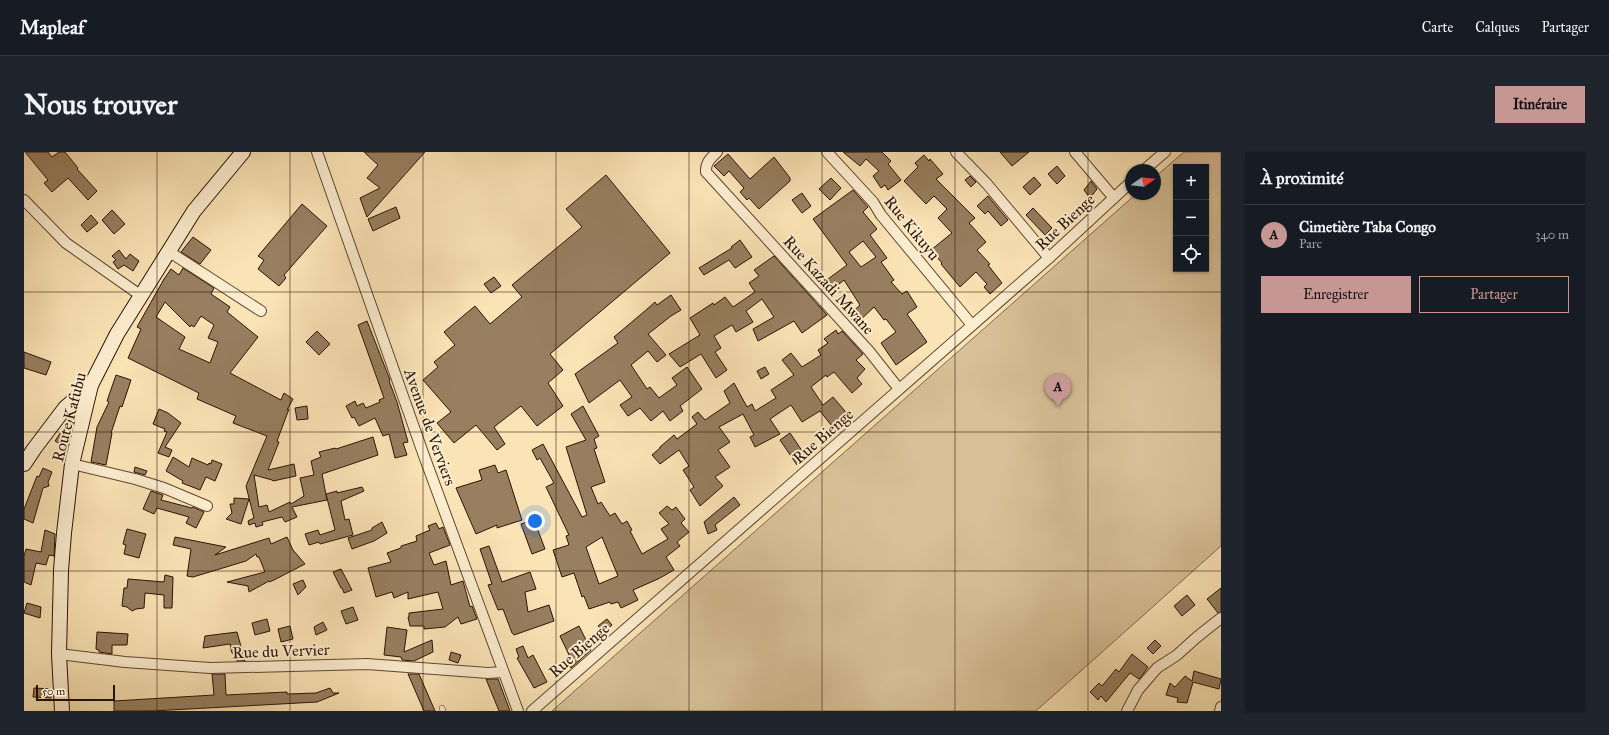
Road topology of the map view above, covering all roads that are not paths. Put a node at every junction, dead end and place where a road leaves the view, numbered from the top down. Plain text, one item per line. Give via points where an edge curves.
1 (243, 152) edge
2 (317, 152) edge
3 (717, 152) edge
4 (827, 152) edge
5 (956, 152) edge
6 (1075, 152) edge
7 (1165, 152) edge
8 (1151, 164) edge
9 (1125, 188) edge
10 (1114, 198) junction
11 (24, 200) edge
12 (168, 250) junction
13 (1049, 258) junction
14 (140, 296) junction
15 (261, 311) dead end
16 (972, 325) junction
17 (92, 385) junction
18 (900, 389) junction
19 (24, 464) edge
20 (72, 464) junction
21 (207, 506) dead end
22 (1221, 618) edge
23 (59, 654) junction
24 (504, 672) junction
25 (1221, 707) edge
26 (62, 711) edge
27 (518, 711) edge
28 (532, 711) edge
29 (1127, 711) edge
30 (1220, 711) edge

1 - 12 main road, Route Kafubu via 194,210
2 - 24 street, Avenue de Verviers
3 - 18 street, Rue Kazadi Mwane via 707,162 706,172 869,351
4 - 16 street, Rue Kikuyu via 873,202
5 - 13 street via 987,184
6 - 10 street
7 - 8 street
9 - 10 street, Rue Bienge
10 - 13 street, Rue Bienge
11 - 14 street via 66,242
12 - 14 main road, Route Kafubu
12 - 15 street
13 - 16 street, Rue Bienge
14 - 17 main road, Route Kafubu via 117,334
16 - 18 street, Rue Bienge
17 - 19 main road via 65,408
17 - 20 main road, Route Kafubu
18 - 28 street, Rue Bienge
20 - 21 street via 164,488
20 - 23 main road, Route Kafubu via 61,570
22 - 29 street via 1177,656 1157,668 1138,690
23 - 24 street, Rue du Vervier via 210,668 366,664
23 - 26 main road, Route Kafubu
24 - 27 street, Avenue de Verviers
25 - 30 street

